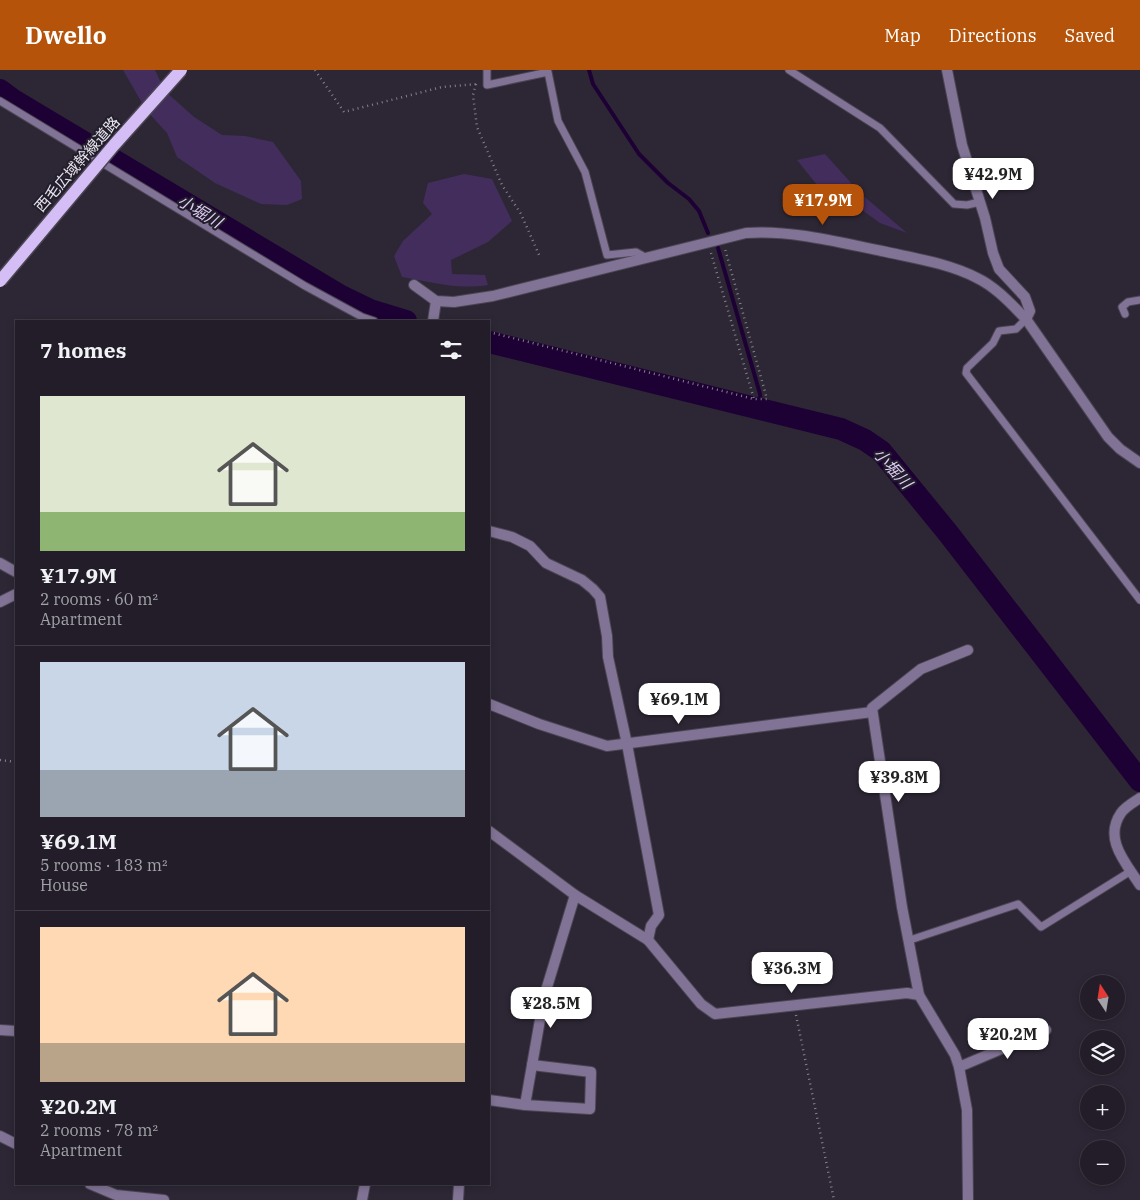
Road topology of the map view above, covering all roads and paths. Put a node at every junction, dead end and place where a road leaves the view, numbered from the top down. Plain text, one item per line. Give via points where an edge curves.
1 (181, 70) edge
2 (315, 70) edge
3 (487, 70) edge
4 (789, 70) edge
5 (947, 70) edge
6 (476, 84) junction
7 (487, 85) junction
8 (0, 101) edge
9 (980, 202) junction
10 (722, 238) junction
11 (708, 242) junction
12 (645, 256) junction
13 (540, 257) dead end
14 (0, 281) edge
15 (414, 285) dead end
16 (1140, 300) edge
17 (436, 301) junction
18 (1125, 314) dead end
19 (371, 320) edge
20 (433, 320) edge
21 (1026, 320) junction
22 (490, 332) edge
23 (754, 399) junction
24 (1140, 463) edge
25 (490, 531) edge
26 (0, 563) edge
27 (15, 571) edge
28 (15, 594) edge
29 (1140, 600) edge
30 (0, 602) edge
31 (968, 650) dead end
32 (490, 704) edge
33 (872, 712) junction
34 (627, 744) junction
35 (0, 760) edge
36 (15, 762) edge
37 (1140, 798) edge
38 (490, 832) edge
39 (1131, 871) junction
40 (1140, 885) edge
41 (575, 895) junction
42 (648, 940) junction
43 (910, 940) junction
44 (919, 995) junction
45 (794, 1006) junction
46 (0, 1030) edge
47 (1046, 1030) dead end
48 (15, 1031) edge
49 (532, 1065) junction
50 (959, 1067) junction
51 (490, 1100) edge
52 (525, 1105) junction
53 (0, 1136) edge
54 (15, 1144) edge
55 (365, 1185) edge
56 (459, 1185) edge
57 (106, 1188) edge
58 (164, 1200) edge
59 (362, 1200) edge
60 (458, 1200) edge
61 (834, 1200) edge
62 (968, 1200) edge

1 - 14 main road, 西毛広域幹線道路, bridge
2 - 6 path via 344,112 442,87
3 - 7 lane
4 - 9 lane via 880,128 954,204
5 - 9 street via 962,145
6 - 7 path
6 - 13 path via 473,95 477,127 502,185 521,214
7 - 12 lane via 548,72 558,120 585,172 607,255 636,252
8 - 19 lane via 305,286
9 - 21 street via 996,261 1030,310
10 - 11 street
10 - 21 street via 769,231 910,257 978,278
10 - 23 path via 767,399
11 - 12 street
11 - 23 path
12 - 17 street via 493,296 454,302
15 - 17 street
16 - 18 lane via 1122,307
17 - 20 street
21 - 24 street via 1096,423 1120,449
21 - 29 lane via 1016,329 999,331 993,343 967,368 966,373
22 - 23 path
25 - 34 street via 530,546 546,563 582,580 600,597 608,657
26 - 27 street
28 - 30 street
31 - 33 street via 921,669 872,708
32 - 34 street via 607,746
33 - 34 street
33 - 43 street
34 - 42 street via 659,915 651,926
35 - 36 path
37 - 39 street via 1122,811 1116,824 1116,848
38 - 41 street
39 - 40 street
39 - 43 lane via 1041,927 1018,904
41 - 42 street
41 - 49 street via 544,997
42 - 45 street via 701,1004 715,1014
43 - 44 street
44 - 45 street via 907,993
44 - 50 street
45 - 61 path
46 - 48 street
47 - 50 street
49 - 52 street
49 - 52 street via 591,1072 590,1109
50 - 62 street via 967,1110
51 - 52 street
53 - 54 street
55 - 59 street
56 - 60 street
57 - 58 street via 116,1195

